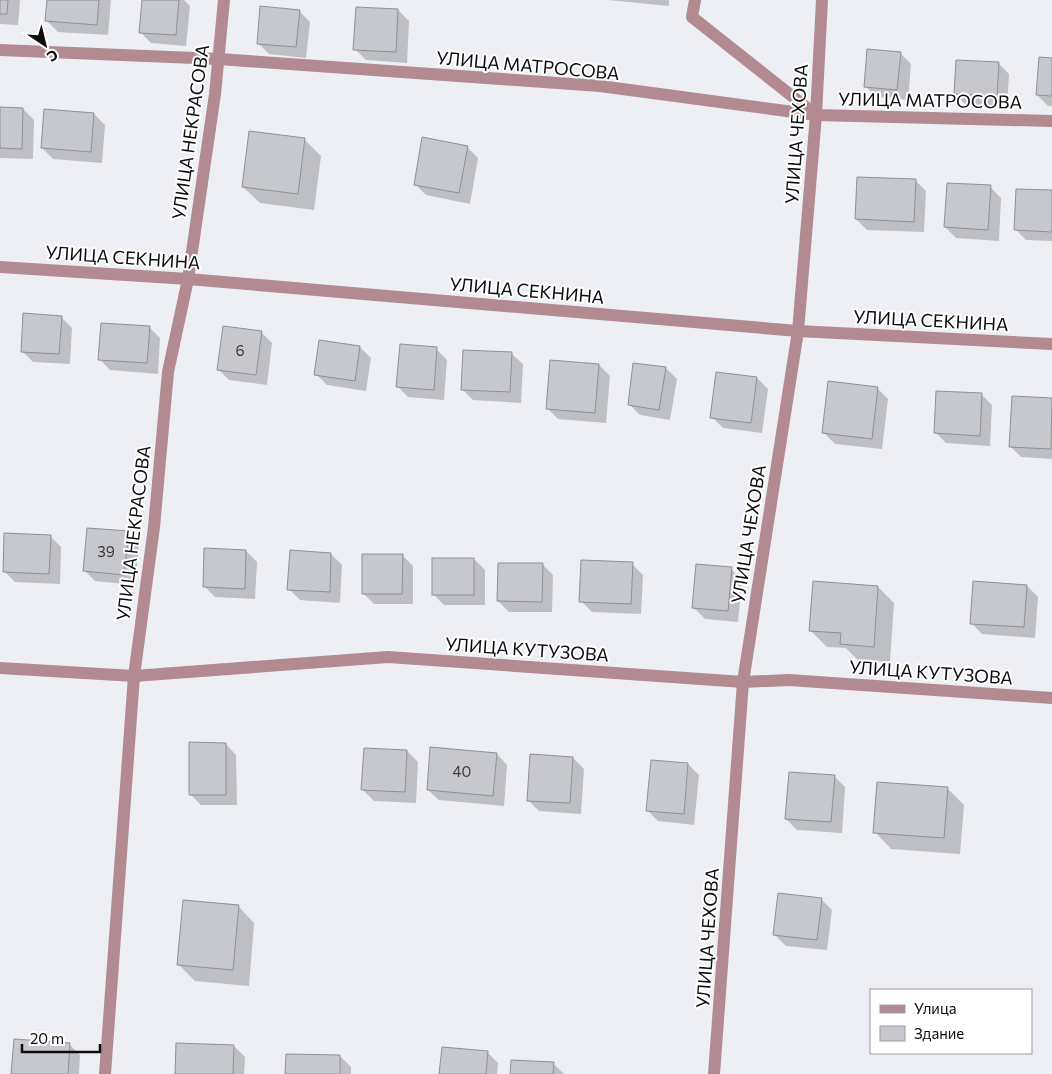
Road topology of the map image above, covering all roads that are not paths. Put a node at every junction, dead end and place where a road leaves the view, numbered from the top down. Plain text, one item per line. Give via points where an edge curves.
1 (224, 0) edge
2 (695, 0) edge
3 (822, 0) edge
4 (0, 50) edge
5 (219, 60) junction
6 (816, 115) junction
7 (1052, 120) edge
8 (0, 267) edge
9 (188, 279) junction
10 (798, 331) junction
11 (1052, 344) edge
12 (0, 668) edge
13 (134, 676) junction
14 (743, 682) junction
15 (1052, 698) edge
16 (105, 1074) edge
17 (714, 1074) edge

1 - 5 street, УЛИЦА НЕКРАСОВА
2 - 6 street via 692,17
3 - 6 street, УЛИЦА ЧЕХОВА
4 - 5 street, УЛИЦА МАТРОСОВА
5 - 6 street, УЛИЦА МАТРОСОВА via 600,86
5 - 9 street, УЛИЦА НЕКРАСОВА
6 - 7 street, УЛИЦА МАТРОСОВА
6 - 10 street, УЛИЦА ЧЕХОВА
8 - 9 street, УЛИЦА СЕКНИНА
9 - 10 street, УЛИЦА СЕКНИНА
9 - 13 street, УЛИЦА НЕКРАСОВА via 168,372 154,527
10 - 11 street, УЛИЦА СЕКНИНА
10 - 14 street, УЛИЦА ЧЕХОВА
12 - 13 street, УЛИЦА КУТУЗОВА
13 - 14 street, УЛИЦА КУТУЗОВА via 388,657
13 - 16 street, УЛИЦА НЕКРАСОВА
14 - 15 street, УЛИЦА КУТУЗОВА via 789,680
14 - 17 street, УЛИЦА ЧЕХОВА

